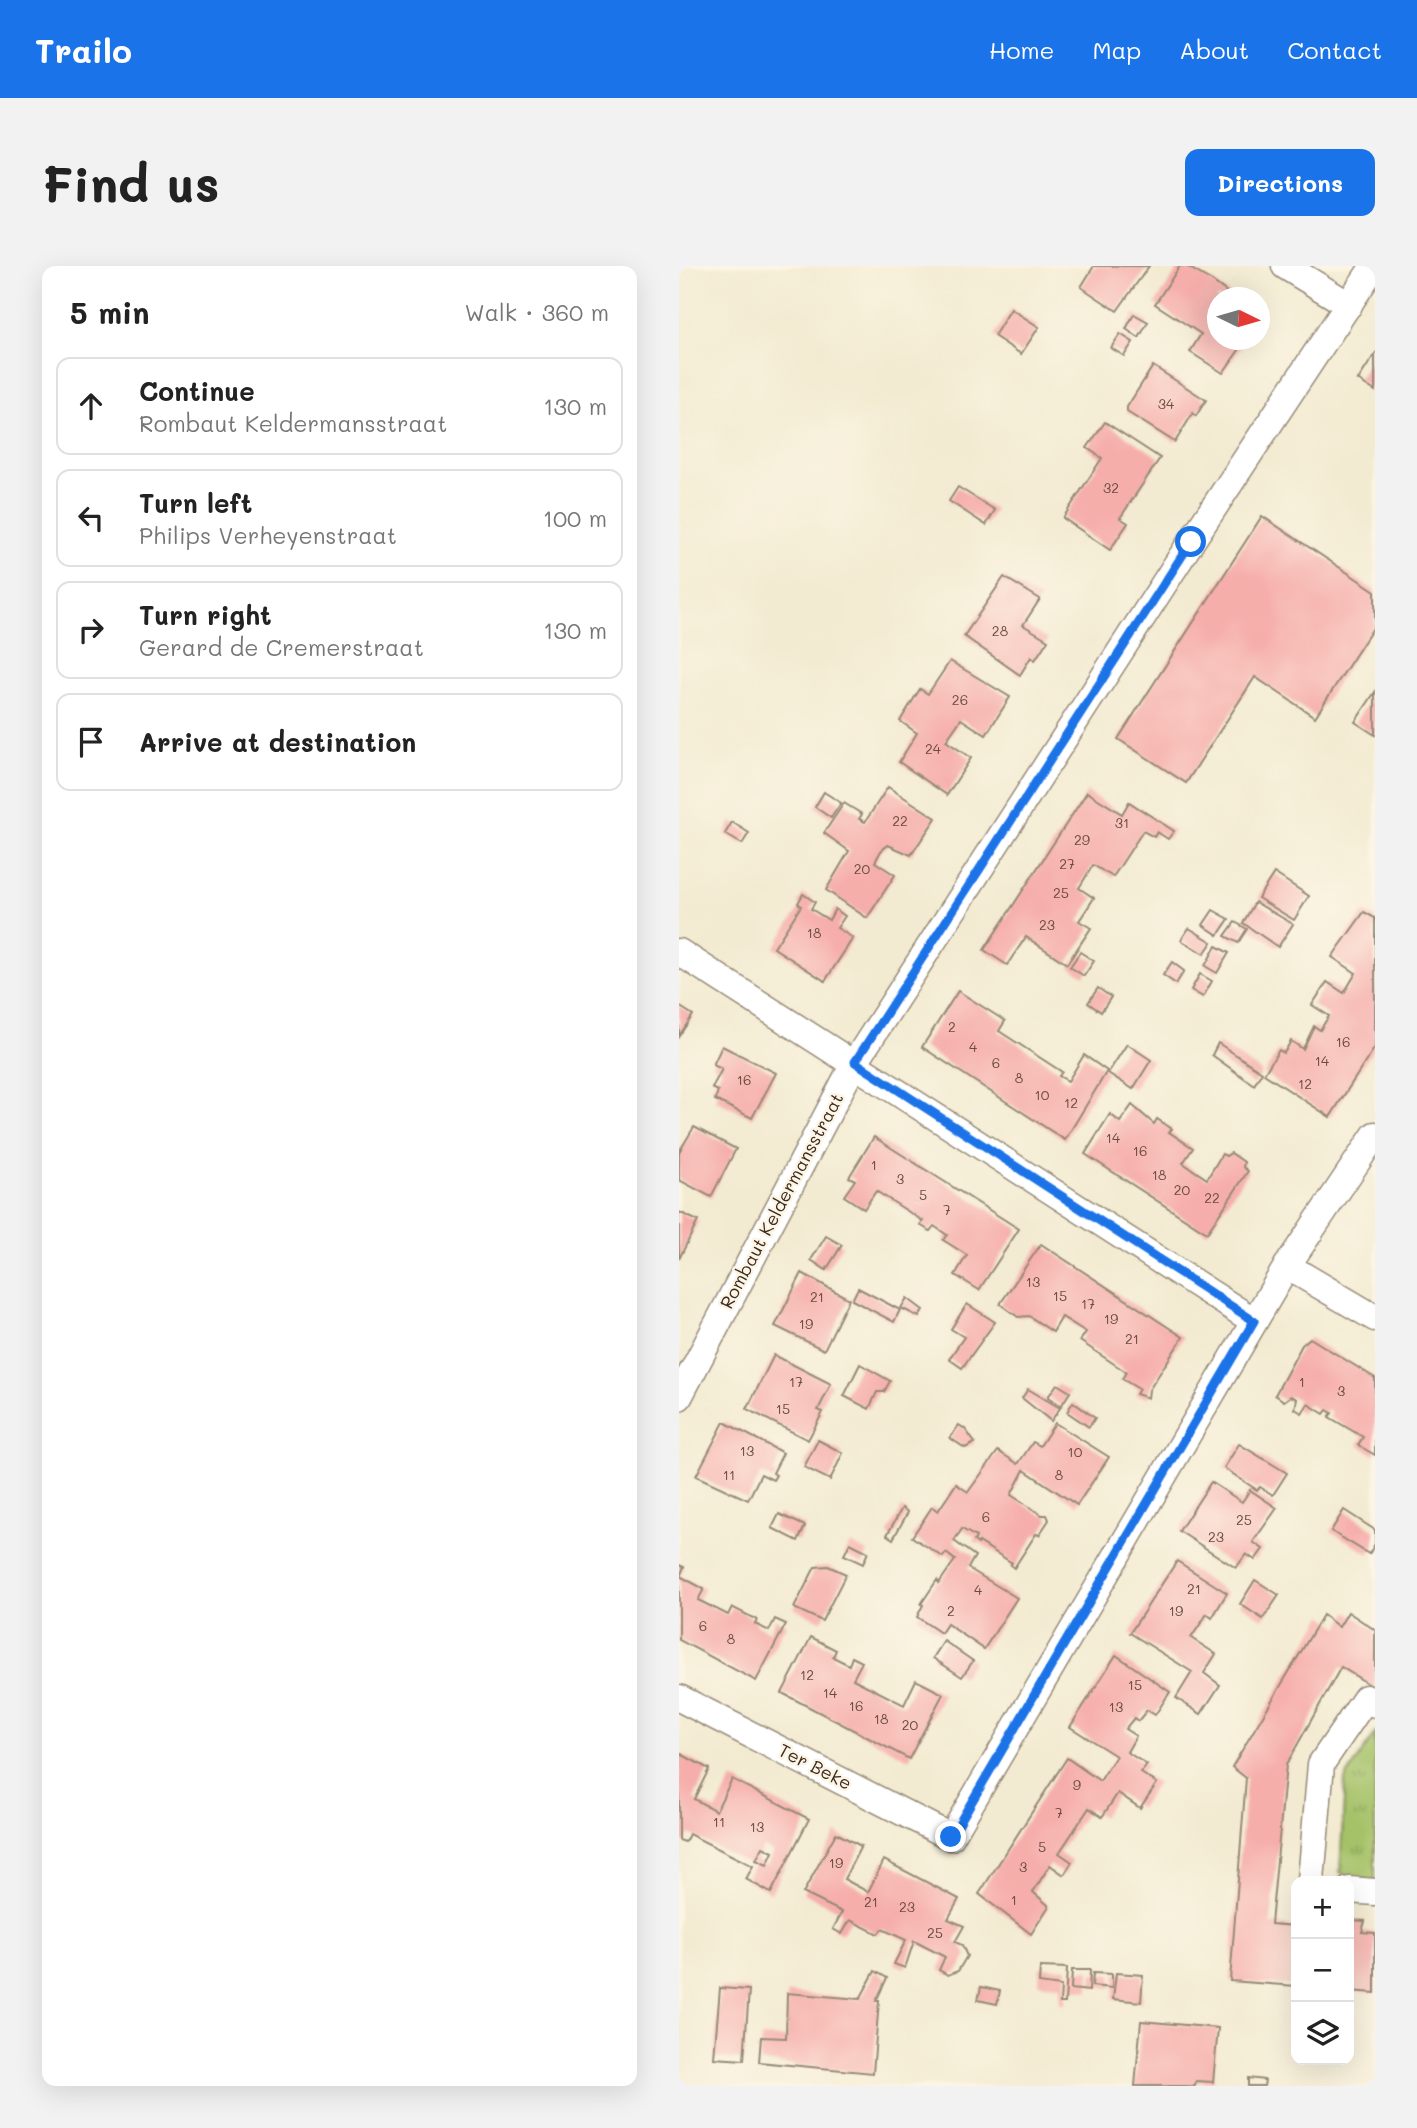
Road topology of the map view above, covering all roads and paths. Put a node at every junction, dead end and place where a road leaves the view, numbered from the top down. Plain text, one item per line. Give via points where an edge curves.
1 (1285, 266) edge
2 (1374, 266) edge
3 (1349, 305) junction
4 (679, 951) edge
5 (855, 1062) junction
6 (1375, 1135) edge
7 (1287, 1266) junction
8 (1375, 1318) edge
9 (1254, 1321) junction
10 (679, 1397) edge
11 (679, 1698) edge
12 (1375, 1704) edge
13 (1311, 1876) edge
14 (1354, 1890) edge
15 (1375, 1892) edge

1 - 3 street
2 - 3 street, Rombaut Keldermansstraat
3 - 5 street, Rombaut Keldermansstraat
4 - 5 street
5 - 9 street
5 - 10 street, Rombaut Keldermansstraat
6 - 7 street
7 - 8 street
7 - 9 street
9 - 11 street, Ter Beke via 951,1837
12 - 13 street via 1366,1698 1321,1764
14 - 15 street

